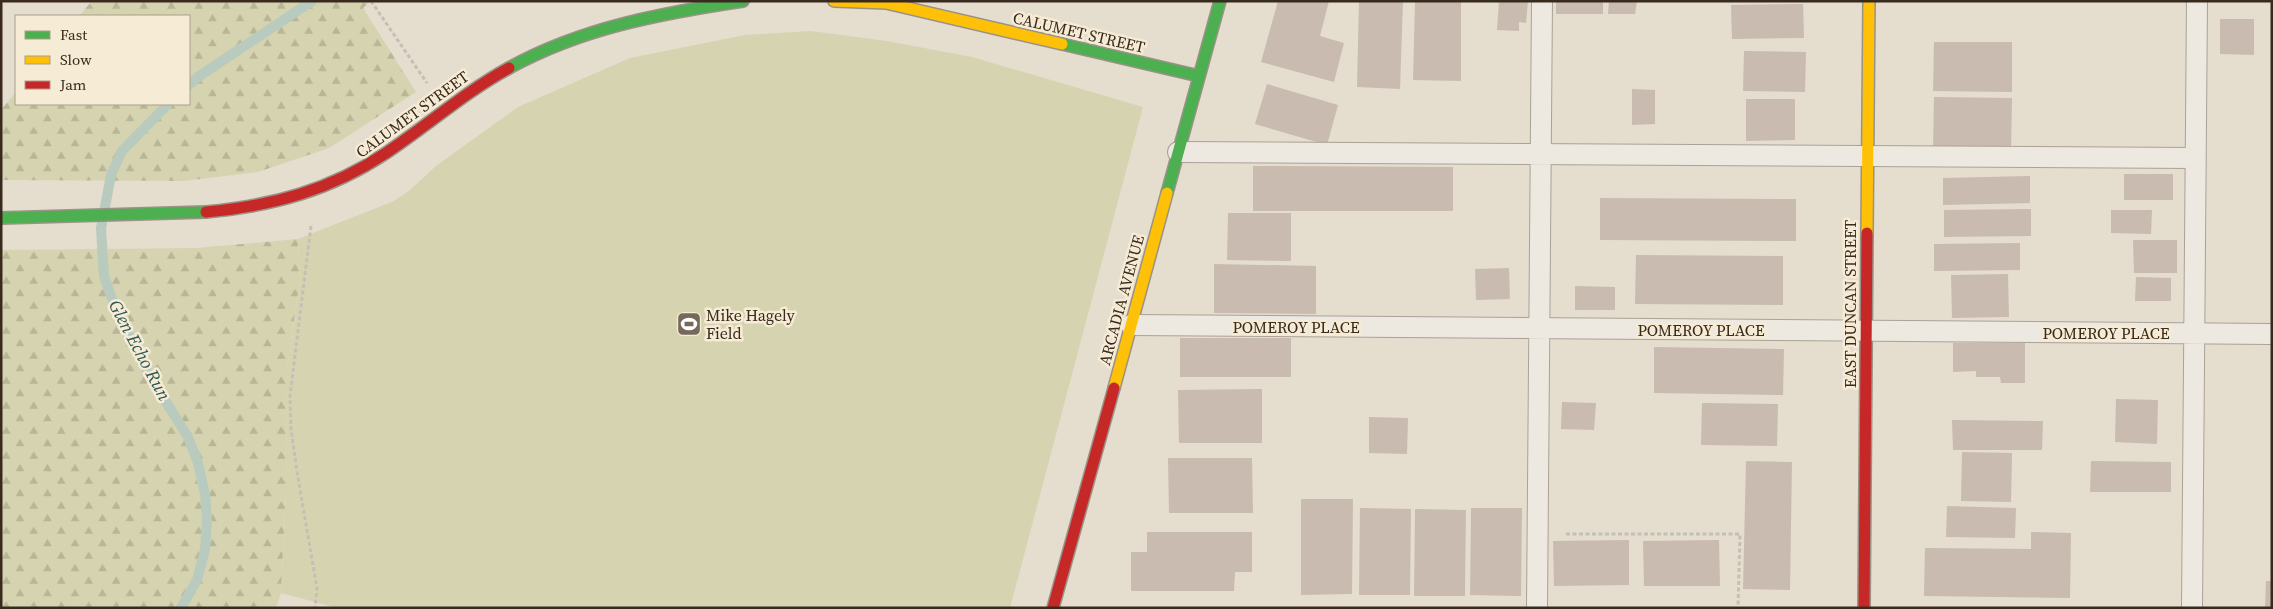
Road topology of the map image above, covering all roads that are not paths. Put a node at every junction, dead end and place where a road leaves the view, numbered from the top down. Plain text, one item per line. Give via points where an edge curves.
1 (743, 1) edge
2 (834, 1) edge
3 (1220, 1) edge
4 (1542, 1) edge
5 (1869, 1) edge
6 (2197, 1) edge
7 (1199, 76) junction
8 (1178, 152) junction
9 (1541, 154) junction
10 (1868, 156) junction
11 (2195, 158) junction
12 (1, 218) edge
13 (1131, 326) junction
14 (1539, 329) junction
15 (1866, 331) junction
16 (2194, 333) junction
17 (2272, 334) edge
18 (1053, 608) edge
19 (1537, 608) edge
20 (1864, 608) edge
21 (2192, 608) edge

1 - 12 street, CALUMET STREET via 673,10 582,34 540,51 464,96 386,155 355,174 314,191 230,210
2 - 7 street, CALUMET STREET via 886,3
3 - 7 street, ARCADIA AVENUE
4 - 9 lane
5 - 10 street, EAST DUNCAN STREET
6 - 11 lane
7 - 8 street, ARCADIA AVENUE
8 - 9 lane
8 - 13 street, ARCADIA AVENUE
9 - 10 lane
9 - 14 lane
10 - 11 lane
10 - 15 street, EAST DUNCAN STREET
11 - 16 lane
13 - 14 lane, POMEROY PLACE
13 - 18 street, ARCADIA AVENUE
14 - 15 lane, POMEROY PLACE
14 - 19 lane
15 - 16 lane, POMEROY PLACE
15 - 20 street, EAST DUNCAN STREET
16 - 17 lane, POMEROY PLACE
16 - 21 lane

